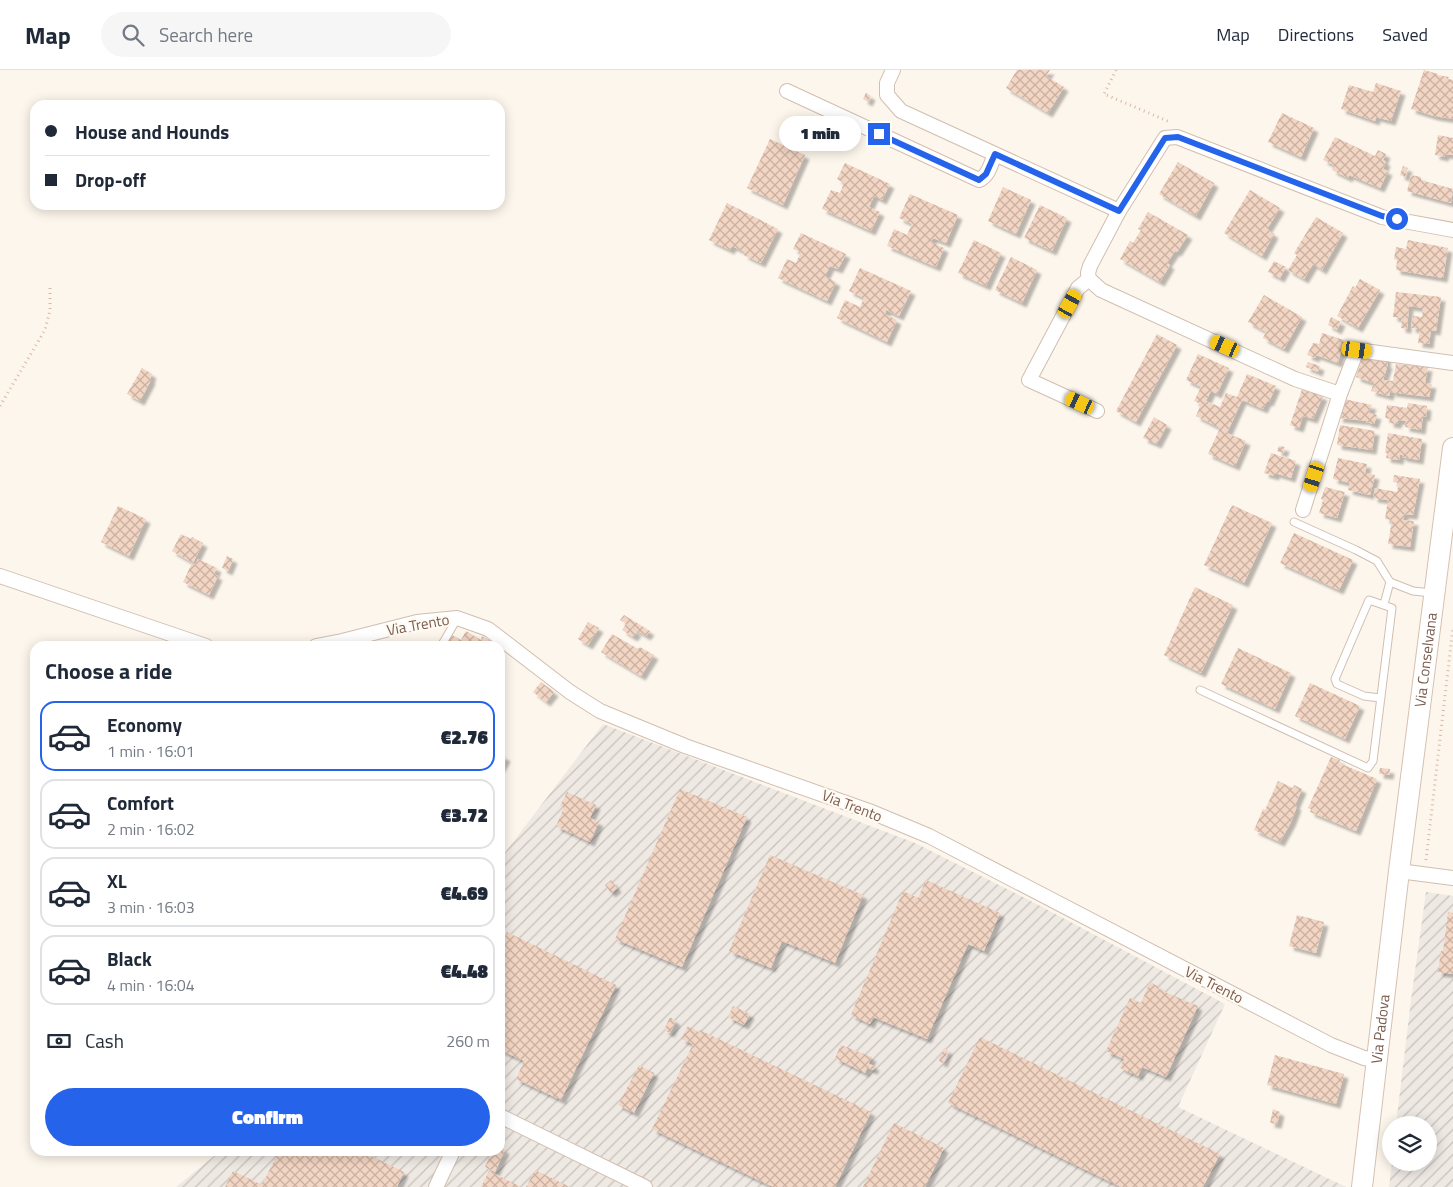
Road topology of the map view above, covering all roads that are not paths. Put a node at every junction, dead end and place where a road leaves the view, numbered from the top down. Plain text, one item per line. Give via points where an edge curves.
1 (893, 70) edge
2 (787, 91) dead end
3 (995, 154) junction
4 (1119, 211) junction
5 (1453, 230) edge
6 (1089, 280) junction
7 (1453, 364) edge
8 (1340, 394) junction
9 (1097, 411) dead end
10 (1453, 448) edge
11 (1450, 499) edge
12 (1303, 510) dead end
13 (1294, 522) dead end
14 (0, 576) edge
15 (1390, 582) junction
16 (1435, 594) junction
17 (1384, 604) junction
18 (457, 618) junction
19 (191, 641) edge
20 (346, 641) edge
21 (444, 641) edge
22 (504, 641) edge
23 (505, 642) edge
24 (1200, 690) dead end
25 (1380, 698) junction
26 (1399, 871) junction
27 (1453, 878) edge
28 (1377, 1060) junction
29 (505, 1118) edge
30 (451, 1156) edge
31 (436, 1187) edge
32 (645, 1187) edge
33 (1362, 1187) edge

1 - 3 street via 887,83 887,96 902,111
2 - 3 street via 979,180 986,174
3 - 4 street
4 - 5 street via 1165,138 1178,137 1382,216
4 - 6 street via 1090,266
6 - 8 street via 1101,290 1295,379
6 - 9 street via 1078,288 1029,380
7 - 8 street via 1357,350
8 - 12 street
10 - 11 main road, Via Conselvana
11 - 16 main road, Via Conselvana
13 - 15 lane via 1377,561
14 - 19 street
15 - 16 lane via 1413,591
15 - 17 lane
16 - 26 main road, Via Conselvana
17 - 25 lane via 1392,608
17 - 25 lane via 1370,600 1335,679 1337,684 1364,696
18 - 20 street, Via Trento via 417,622
18 - 21 lane
18 - 22 street, Via Trento via 488,629
23 - 28 street, Via Trento via 600,711 685,746 869,811 929,836 1331,1045
24 - 25 lane via 1368,768 1373,761
26 - 27 street
26 - 28 main road, Via Padova
28 - 33 main road, Via Padova
29 - 32 street
30 - 31 street

